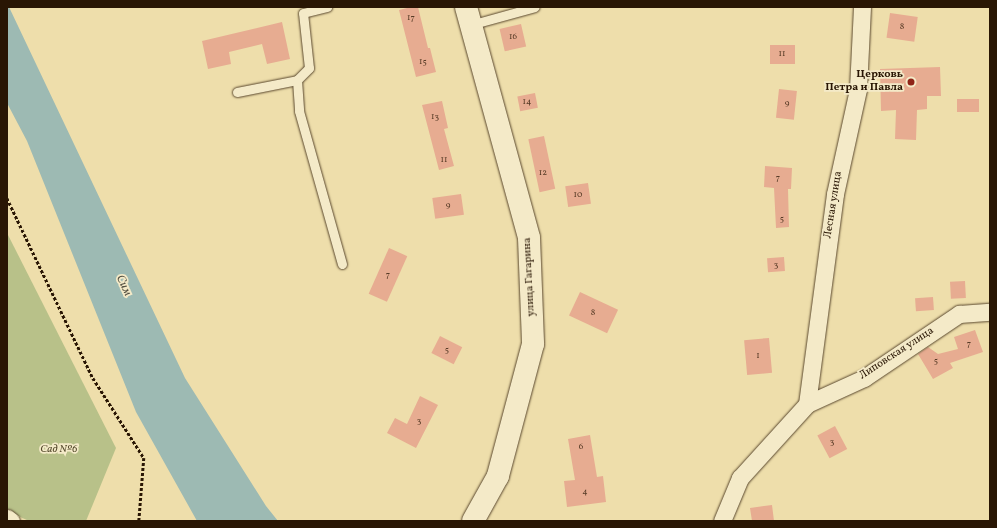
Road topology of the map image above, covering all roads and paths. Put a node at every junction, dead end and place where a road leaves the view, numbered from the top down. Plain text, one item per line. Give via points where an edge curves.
1 (326, 7) edge
2 (534, 7) edge
3 (862, 7) edge
4 (468, 16) edge
5 (297, 80) junction
6 (237, 92) dead end
7 (7, 198) edge
8 (342, 264) dead end
9 (990, 312) edge
10 (807, 404) junction
11 (7, 518) edge
12 (11, 521) edge
13 (139, 521) edge
14 (473, 521) edge
15 (722, 521) edge

1 - 5 lane via 303,13 309,68
2 - 4 lane
3 - 10 street, Лесная улица via 858,89 835,194
4 - 14 street, улица Гагарина via 530,238 532,344 498,476
5 - 6 lane
5 - 8 lane via 298,111
7 - 13 path via 93,378 144,458
9 - 10 street, Липовская улица via 959,314 864,378
10 - 15 street, Липовская улица via 740,478
11 - 12 street

